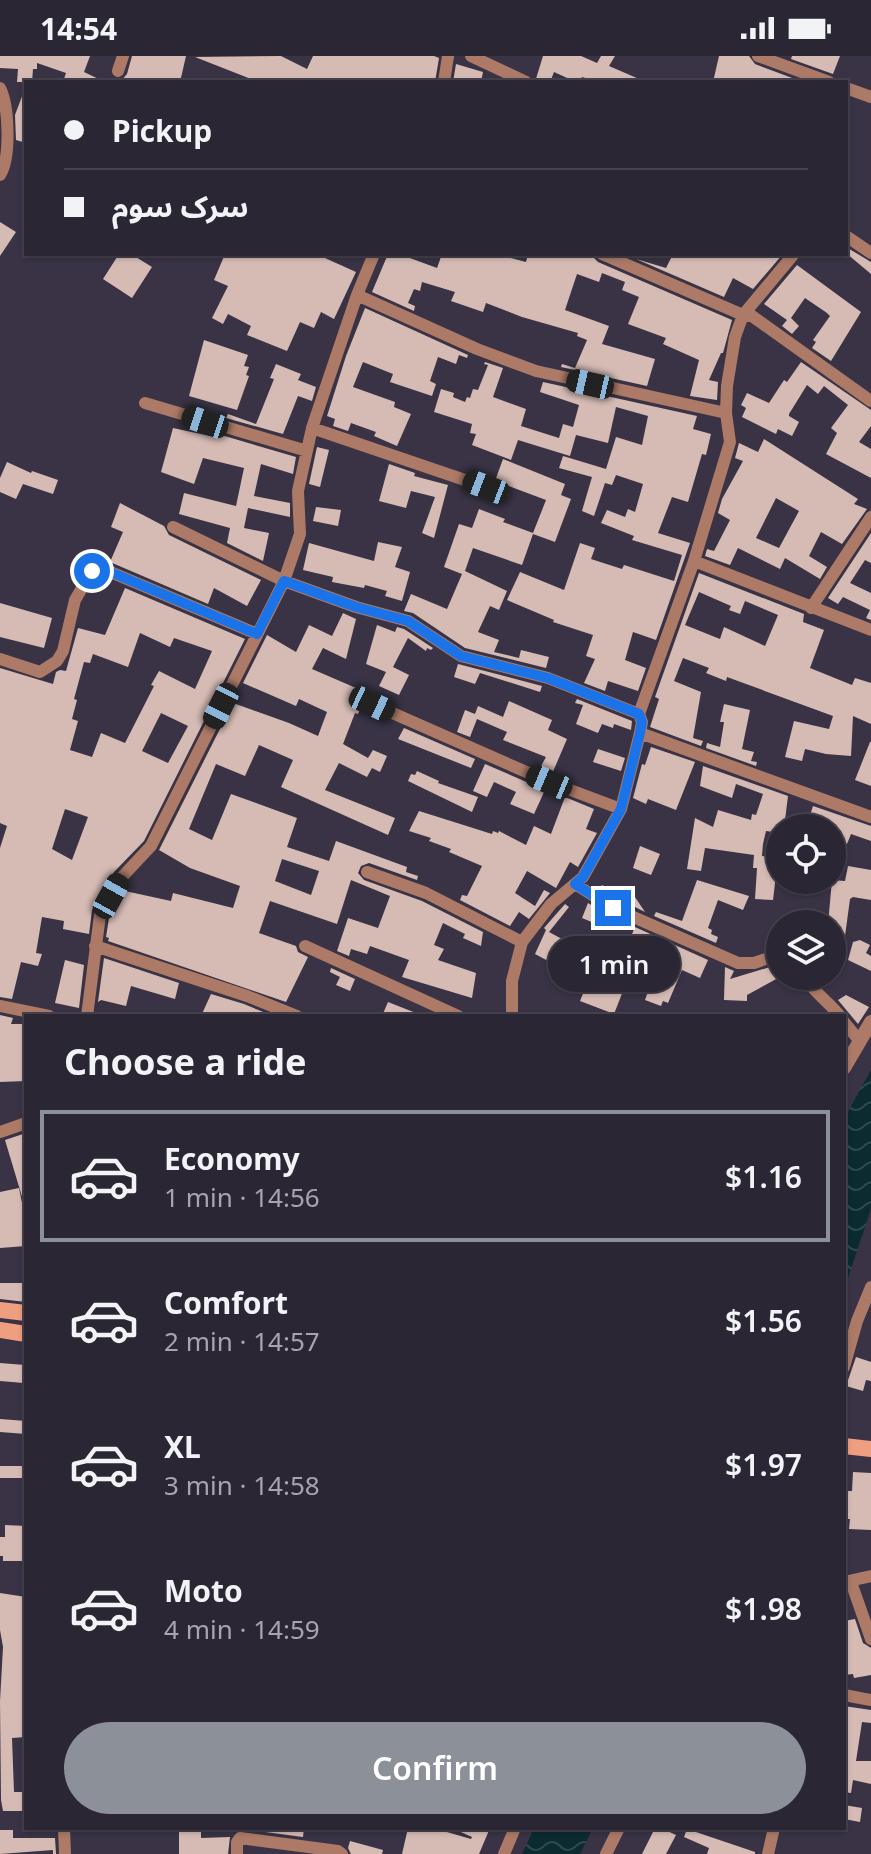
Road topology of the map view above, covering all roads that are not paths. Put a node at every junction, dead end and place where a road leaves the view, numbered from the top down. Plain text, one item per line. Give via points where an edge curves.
1 (123, 56) edge
2 (448, 56) edge
3 (471, 56) edge
4 (758, 56) edge
5 (118, 71) dead end
6 (444, 80) edge
7 (522, 80) edge
8 (824, 80) edge
9 (0, 88) edge
10 (848, 89) edge
11 (871, 97) edge
12 (0, 175) edge
13 (848, 237) edge
14 (871, 253) edge
15 (373, 256) edge
16 (607, 256) edge
17 (792, 256) edge
18 (357, 295) junction
19 (743, 315) junction
20 (871, 401) edge
21 (145, 403) dead end
22 (726, 413) junction
23 (312, 428) junction
24 (307, 451) junction
25 (503, 493) dead end
26 (871, 517) edge
27 (173, 527) dead end
28 (694, 561) junction
29 (284, 581) junction
30 (811, 608) junction
31 (871, 630) edge
32 (257, 634) junction
33 (0, 659) edge
34 (372, 704) dead end
35 (639, 714) junction
36 (640, 733) junction
37 (621, 809) junction
38 (871, 817) edge
39 (367, 872) dead end
40 (575, 884) junction
41 (522, 942) junction
42 (95, 946) junction
43 (305, 946) dead end
44 (766, 959) edge
45 (815, 990) edge
46 (0, 1006) edge
47 (39, 1014) edge
48 (87, 1014) edge
49 (292, 1014) edge
50 (454, 1014) edge
51 (512, 1014) edge
52 (838, 1014) edge
53 (871, 1022) edge
54 (846, 1024) edge
55 (858, 1039) junction
56 (846, 1064) edge
57 (24, 1124) edge
58 (0, 1132) edge
59 (871, 1287) edge
60 (0, 1310) edge
61 (24, 1313) edge
62 (0, 1330) edge
63 (24, 1334) edge
64 (846, 1360) edge
65 (846, 1446) edge
66 (871, 1449) edge
67 (871, 1576) edge
68 (847, 1582) edge
69 (871, 1639) edge
70 (846, 1695) edge
71 (871, 1700) edge
72 (64, 1830) edge
73 (514, 1830) edge
74 (618, 1830) edge
75 (774, 1830) edge
76 (65, 1854) edge
77 (237, 1854) edge
78 (342, 1854) edge
79 (504, 1854) edge
80 (606, 1854) edge
81 (768, 1854) edge

1 - 5 street
2 - 6 street
3 - 7 street
4 - 8 street
9 - 12 street via 7,124
10 - 11 street
13 - 14 street
15 - 18 street
16 - 19 street
17 - 19 street
18 - 22 street via 536,371
18 - 23 street
19 - 20 street via 779,333
19 - 22 street via 730,361
21 - 24 street
22 - 28 street via 730,442
23 - 24 street
23 - 25 street
24 - 29 street via 298,491 300,534
26 - 30 street
27 - 29 street
28 - 30 street
28 - 35 street
29 - 32 street
29 - 35 street via 408,621 461,656 548,678
30 - 31 street
32 - 33 street via 101,568 92,571 75,600 57,661 40,672
32 - 42 street via 151,846 122,877 100,915
34 - 37 street
35 - 36 street
36 - 37 street
36 - 38 street
37 - 40 street
39 - 41 street via 426,893
40 - 41 street via 551,904
40 - 44 street via 613,908 738,963
41 - 51 street via 512,981
42 - 48 street
42 - 49 street
43 - 50 street
45 - 52 street
46 - 47 street
53 - 55 street
54 - 55 street
55 - 56 street
57 - 58 street
59 - 64 street
60 - 61 main road
62 - 63 main road
65 - 66 main road
67 - 68 street
68 - 69 street
70 - 71 street
72 - 76 street
73 - 79 street
74 - 80 street
75 - 81 street
77 - 78 street via 240,1838

